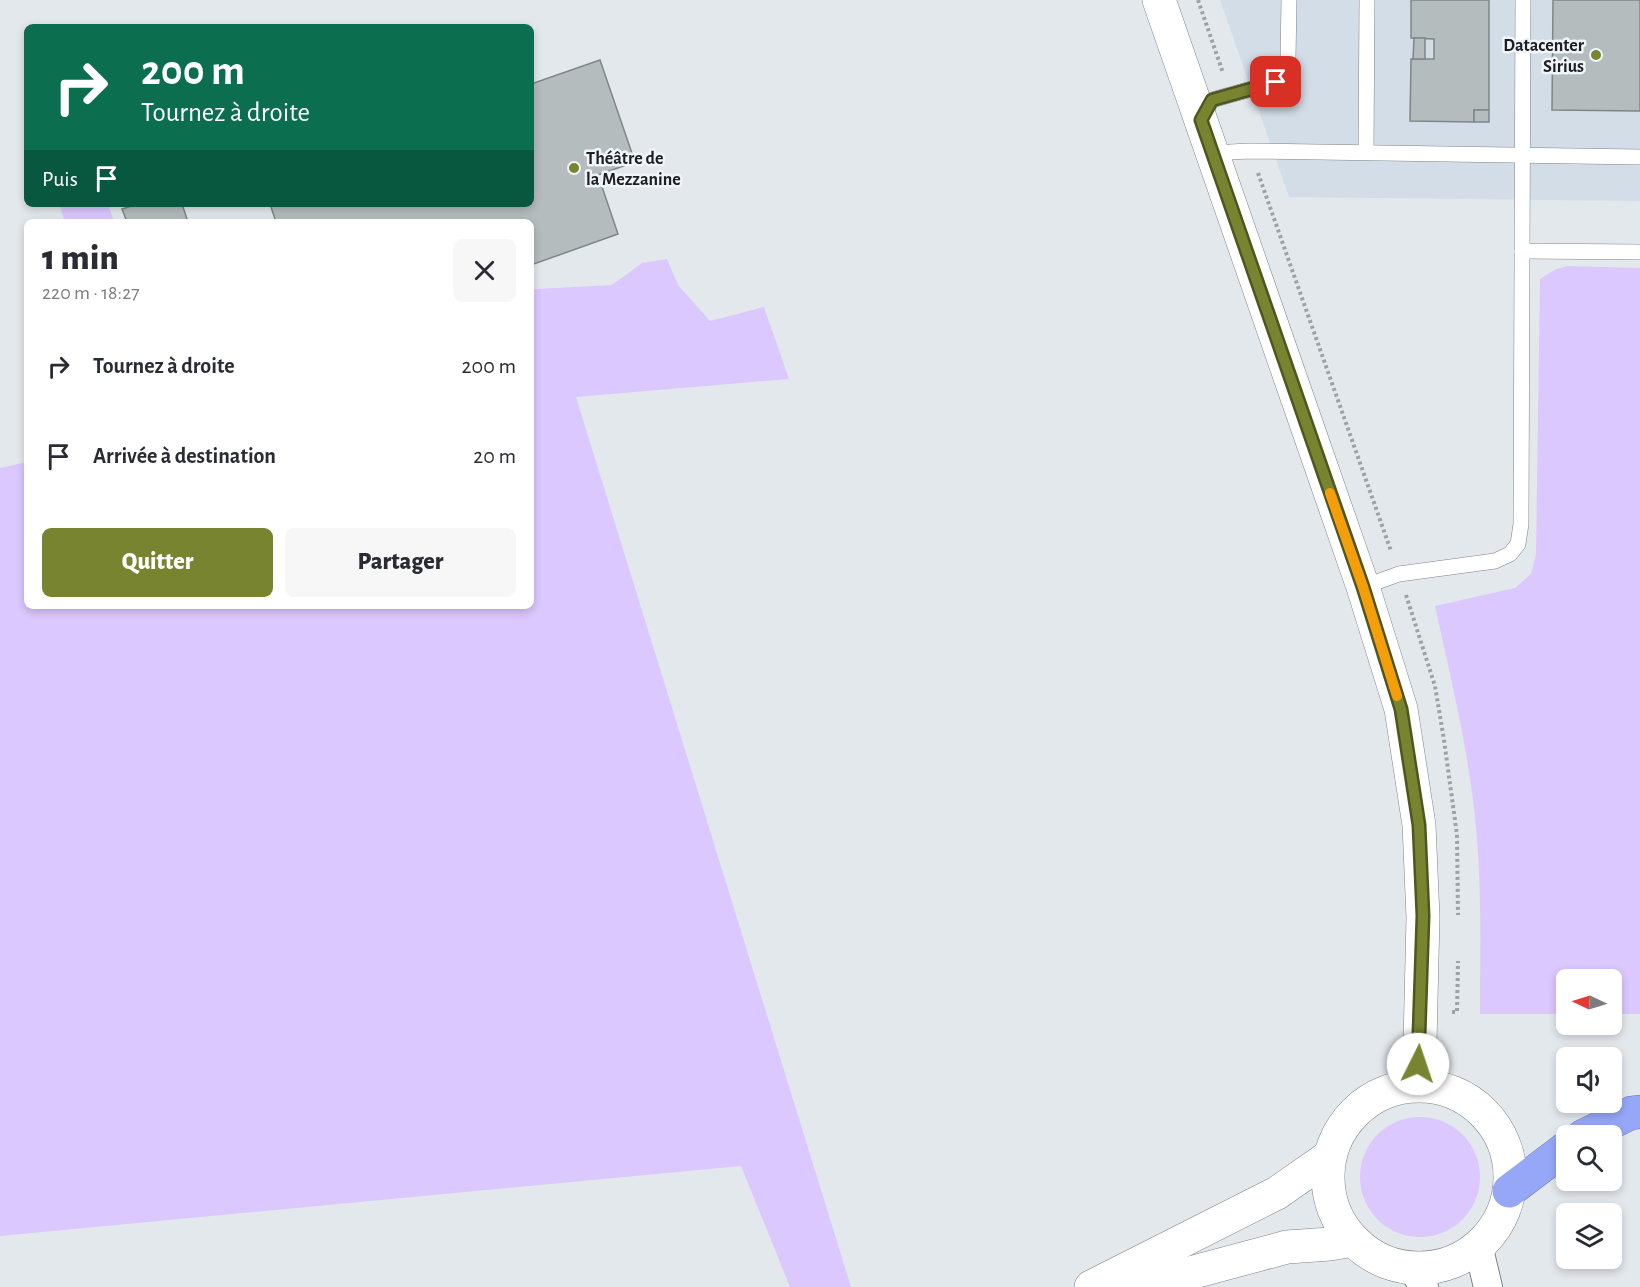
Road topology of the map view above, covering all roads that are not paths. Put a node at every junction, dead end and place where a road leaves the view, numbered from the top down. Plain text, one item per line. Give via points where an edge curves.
1 (1159, 0) edge
2 (1289, 0) edge
3 (1367, 0) edge
4 (1523, 0) edge
5 (1201, 120) junction
6 (1366, 152) junction
7 (1524, 156) junction
8 (1640, 157) edge
9 (1215, 160) junction
10 (1522, 251) junction
11 (1640, 252) edge
12 (1363, 587) junction
13 (1419, 1085) junction
14 (1640, 1112) edge
15 (1606, 1125) edge
16 (1329, 1156) junction
17 (1556, 1156) edge
18 (1509, 1191) junction
19 (1353, 1240) junction
20 (1478, 1245) junction
21 (1418, 1277) edge
22 (1091, 1287) edge
23 (1138, 1287) edge
24 (1488, 1287) edge

1 - 5 street
2 - 5 lane via 1288,60 1276,82 1212,100
3 - 6 lane
4 - 7 lane
5 - 9 street
6 - 7 lane
6 - 9 lane via 1230,152
7 - 8 lane
7 - 10 lane
9 - 12 street
10 - 11 lane
10 - 12 lane via 1518,544 1510,554 1495,561 1399,574
12 - 13 street via 1401,709 1419,825 1423,916
13 - 16 street via 1389,1090 1362,1105 1342,1128
13 - 18 street via 1450,1090 1477,1106 1497,1130 1509,1160
14 - 15 highway
16 - 19 street via 1328,1186 1336,1215
16 - 22 street via 1277,1193
17 - 18 highway
18 - 20 street via 1498,1221
19 - 21 street via 1370,1254
19 - 23 street via 1287,1246
20 - 21 street
20 - 24 street

